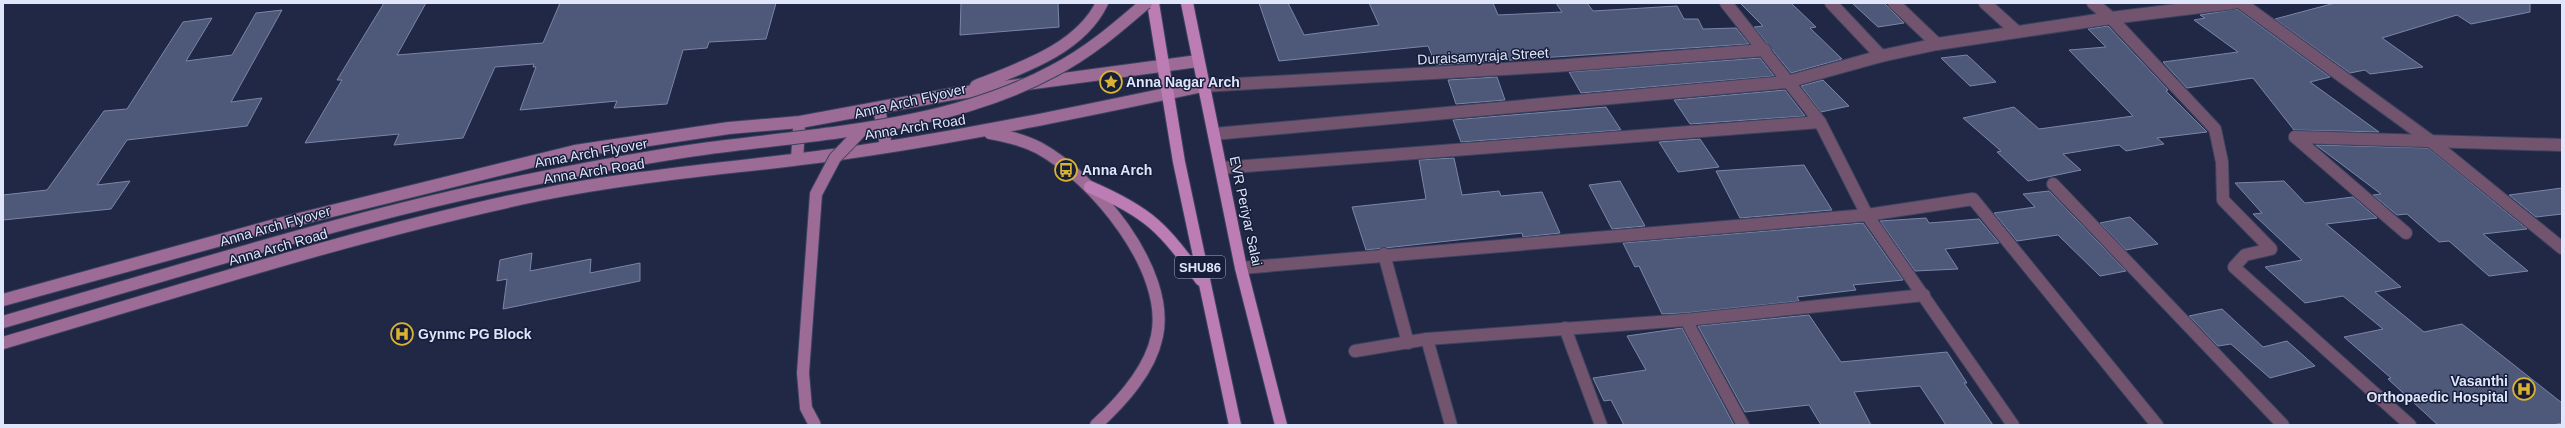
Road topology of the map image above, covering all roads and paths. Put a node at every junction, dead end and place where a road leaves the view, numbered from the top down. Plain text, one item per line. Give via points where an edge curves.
1 (1102, 3) edge
2 (1146, 3) edge
3 (1153, 3) edge
4 (1187, 3) edge
5 (1726, 3) edge
6 (1831, 3) edge
7 (1894, 3) edge
8 (1985, 3) edge
9 (2093, 3) edge
10 (2233, 3) edge
11 (2241, 3) edge
12 (2111, 18) junction
13 (2017, 32) junction
14 (1937, 44) junction
15 (1765, 50) junction
16 (1881, 56) junction
17 (1198, 61) junction
18 (1161, 65) junction
19 (1787, 82) junction
20 (1203, 86) junction
21 (952, 94) junction
22 (1165, 94) junction
23 (879, 108) junction
24 (800, 122) junction
25 (1820, 122) junction
26 (863, 129) junction
27 (981, 131) junction
28 (1214, 134) junction
29 (2428, 139) junction
30 (2562, 145) edge
31 (886, 146) junction
32 (797, 159) junction
33 (1221, 168) junction
34 (2053, 184) dead end
35 (1090, 186) junction
36 (1868, 215) junction
37 (2406, 233) dead end
38 (2562, 248) edge
39 (1384, 254) junction
40 (1241, 268) junction
41 (1204, 284) junction
42 (1924, 295) junction
43 (3, 300) edge
44 (1686, 320) junction
45 (3, 322) edge
46 (1565, 328) junction
47 (1427, 339) junction
48 (3, 343) edge
49 (1408, 343) junction
50 (1355, 351) dead end
51 (815, 425) edge
52 (1096, 425) edge
53 (1236, 425) edge
54 (1281, 425) edge
55 (1450, 425) edge
56 (1601, 425) edge
57 (1743, 425) edge
58 (2013, 425) edge
59 (2157, 425) edge
60 (2282, 425) edge
61 (2410, 425) edge

1 - 21 main road, Anna Arch Road via 1093,22 1055,50 1006,74
2 - 26 main road, Anna Arch Flyover, bridge via 1106,39 1055,70 969,106
3 - 18 main road, SHU86
4 - 17 main road, EVR Periyar Salai / SHU86
5 - 15 street
6 - 16 street
7 - 14 street
8 - 13 street
9 - 12 street
10 - 12 street
11 - 29 street
12 - 13 street
12 - 61 street via 2215,129 2222,162 2223,200 2271,249 2245,255 2234,267
13 - 14 street
14 - 16 street
15 - 19 street
15 - 20 street, Duraisamyraja Street via 1555,66
16 - 19 street
17 - 18 main road, Anna Arch Road
17 - 20 main road, EVR Periyar Salai / SHU86
18 - 21 main road, Anna Arch Road
18 - 22 main road, SHU86
19 - 25 street
19 - 28 street
20 - 22 main road, Anna Arch Road
20 - 28 main road, EVR Periyar Salai / SHU86
21 - 23 main road, Anna Arch Road
22 - 27 main road, Anna Arch Road
22 - 41 main road, SHU86 via 1178,169
23 - 24 main road, Anna Arch Road
23 - 31 main road
24 - 32 main road
24 - 43 main road, Anna Arch Road via 729,128 575,151 274,224
25 - 33 street
25 - 36 street
26 - 45 main road, Anna Arch Flyover, bridge via 646,158 444,198 292,237
26 - 51 main road, bridge via 844,145 823,173 816,194 803,373 806,408
27 - 31 main road, Anna Arch Road
27 - 35 main road via 1010,136 1046,152
28 - 33 main road, EVR Periyar Salai / SHU86
29 - 30 street
29 - 37 street via 2294,137
29 - 38 street
31 - 32 main road, Anna Arch Road
32 - 48 main road, Anna Arch Road via 650,177 510,202 412,225
33 - 40 main road, EVR Periyar Salai / SHU86
34 - 60 street
35 - 41 main road via 1121,200 1153,221 1168,236
35 - 52 main road via 1108,208 1148,271 1156,292 1157,313 1157,336 1136,381 1108,415
36 - 39 street
36 - 42 street
36 - 59 street via 1973,199
39 - 40 street
39 - 49 street
40 - 54 main road, EVR Periyar Salai / SHU86
41 - 53 main road, SHU86
42 - 44 street
42 - 58 street
44 - 46 street
44 - 57 street
46 - 47 street
46 - 56 street
47 - 49 street
47 - 55 street
49 - 50 street

